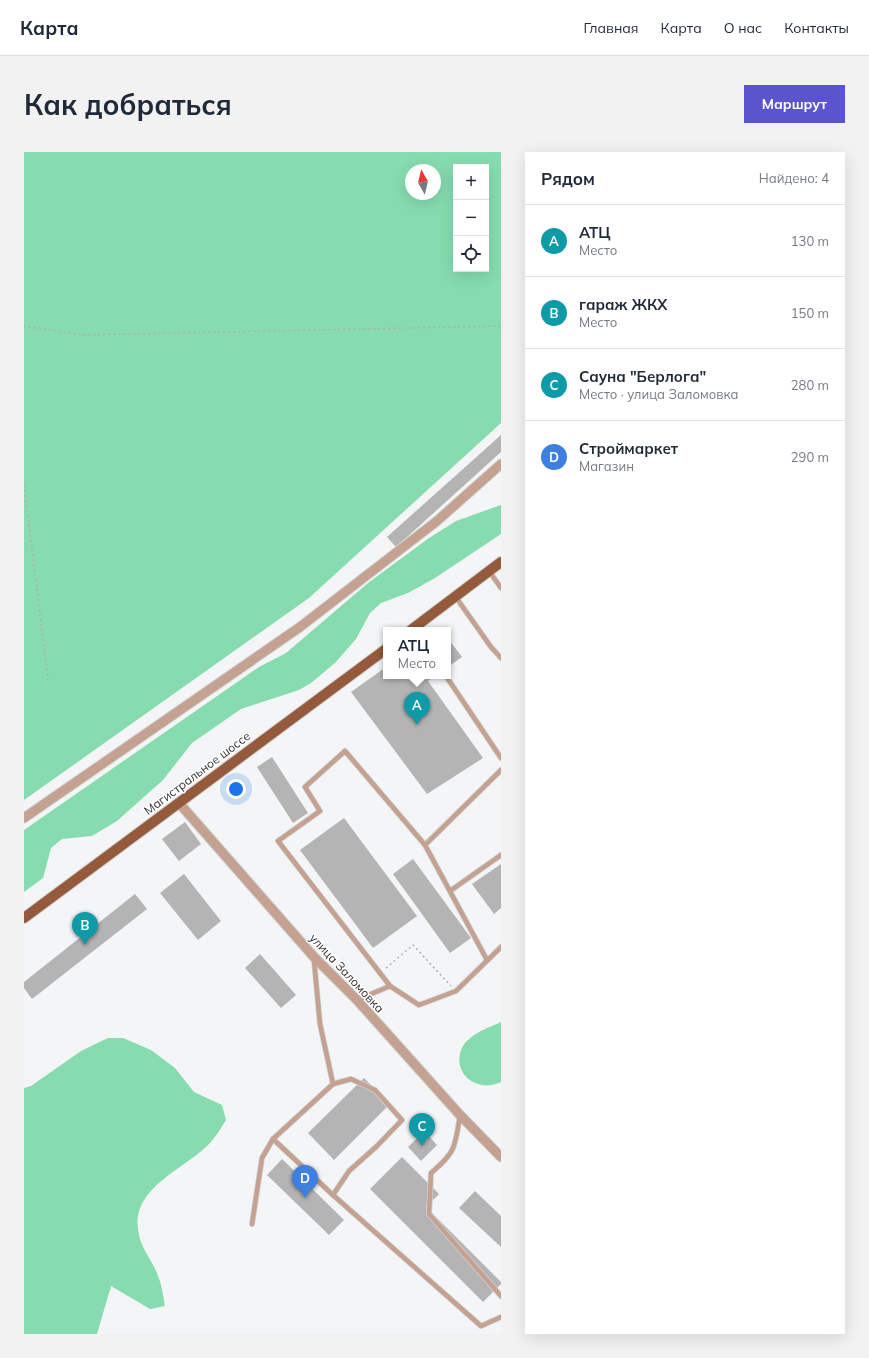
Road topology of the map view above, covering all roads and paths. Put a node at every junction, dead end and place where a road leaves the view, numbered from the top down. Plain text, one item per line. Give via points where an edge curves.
1 (24, 326) edge
2 (501, 326) edge
3 (501, 464) edge
4 (24, 484) edge
5 (501, 562) edge
6 (489, 571) junction
7 (501, 588) edge
8 (455, 596) junction
9 (417, 627) edge
10 (383, 650) edge
11 (501, 658) edge
12 (448, 679) edge
13 (48, 680) dead end
14 (501, 758) edge
15 (501, 770) edge
16 (179, 803) junction
17 (24, 818) edge
18 (425, 845) junction
19 (501, 855) edge
20 (450, 891) junction
21 (24, 918) edge
22 (501, 947) edge
23 (314, 957) junction
24 (488, 960) junction
25 (380, 973) junction
26 (390, 986) junction
27 (456, 991) junction
28 (357, 1000) junction
29 (333, 1084) junction
30 (460, 1115) junction
31 (273, 1139) junction
32 (501, 1157) edge
33 (333, 1195) junction
34 (252, 1224) dead end
35 (501, 1296) edge
36 (501, 1317) edge

1 - 2 path via 83,335
3 - 17 street via 437,521 300,627
4 - 13 path
5 - 6 main road
6 - 7 lane
6 - 8 main road
8 - 9 main road
8 - 11 lane
10 - 16 main road, Магистральное шоссе
12 - 14 lane
15 - 18 lane
16 - 21 main road, Магистральное шоссе
16 - 23 street, улица Заломовка
18 - 20 lane
18 - 25 lane via 345,751 305,787 320,811 278,841
19 - 20 lane
20 - 24 lane
22 - 24 lane
23 - 28 street, улица Заломовка
23 - 29 lane via 320,1024
24 - 27 lane
25 - 26 lane
25 - 27 path via 413,944
26 - 27 lane via 419,1005
26 - 28 lane
28 - 30 street, улица Заломовка
29 - 31 lane
29 - 33 lane via 351,1079 375,1090 402,1120 349,1171
30 - 32 street, улица Заломовка
30 - 35 lane via 456,1141 449,1157 430,1173 429,1214
31 - 33 lane
31 - 34 lane via 262,1158
33 - 36 lane via 481,1326

